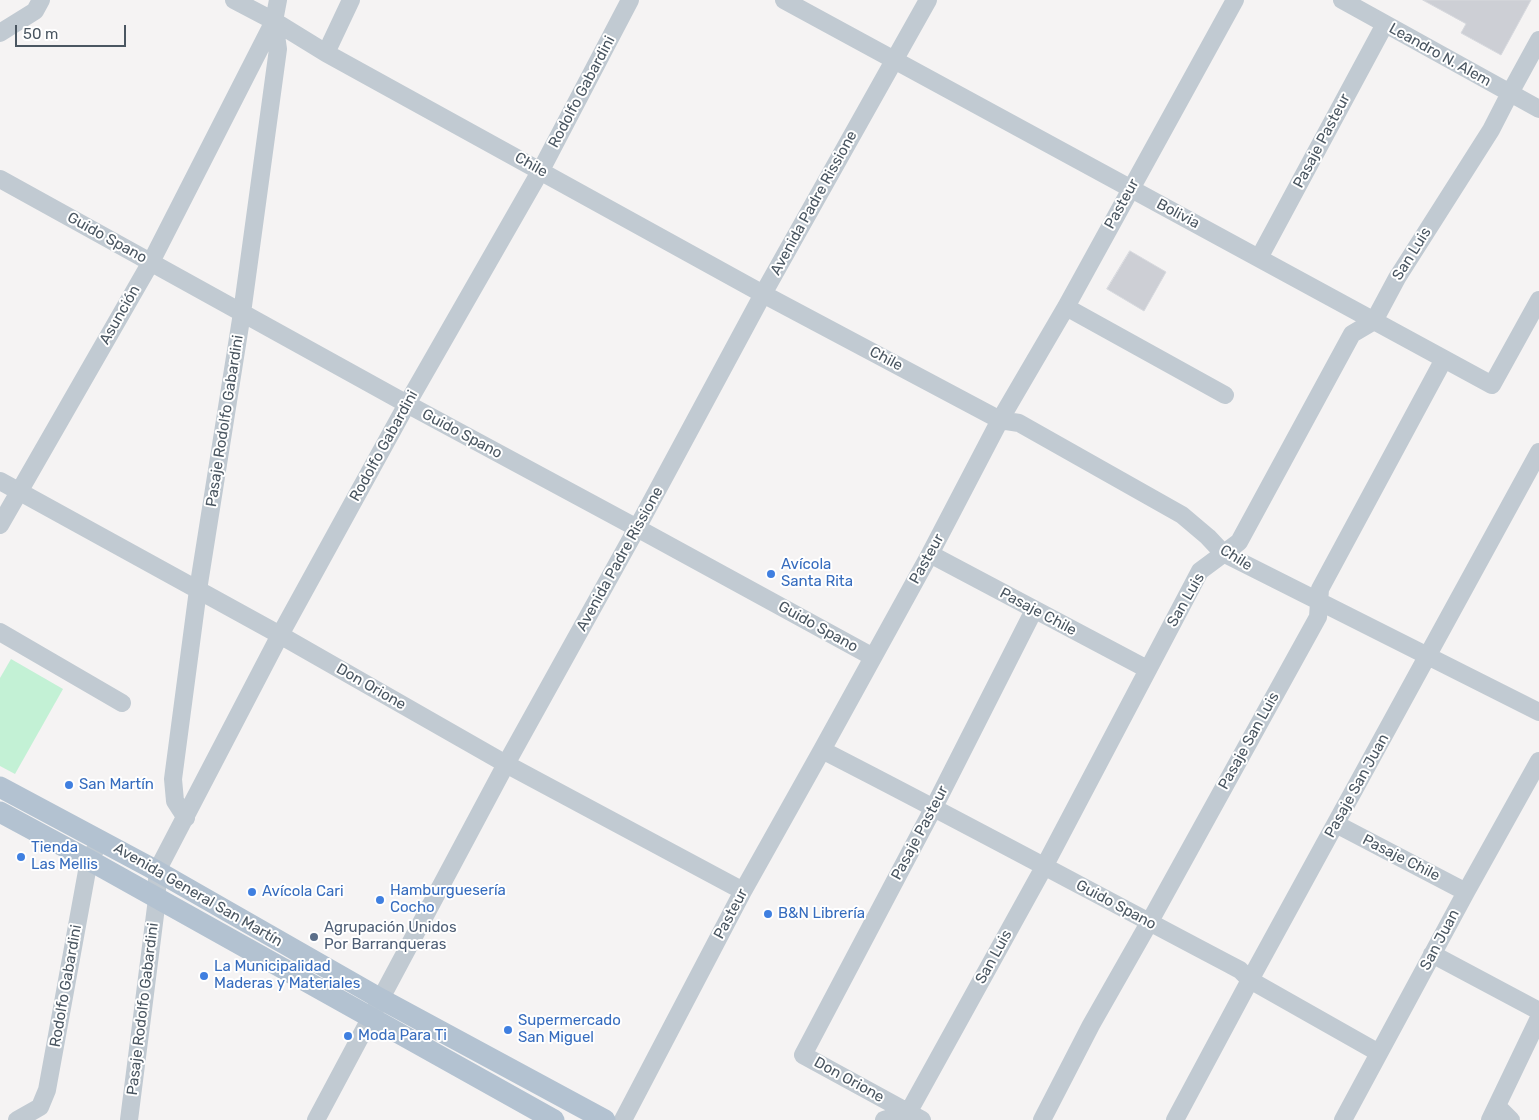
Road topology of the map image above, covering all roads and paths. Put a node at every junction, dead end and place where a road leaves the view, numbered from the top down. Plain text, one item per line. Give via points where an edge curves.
1 (41, 0) edge
2 (234, 0) edge
3 (278, 0) edge
4 (351, 0) edge
5 (630, 0) edge
6 (784, 0) edge
7 (928, 0) edge
8 (1235, 0) edge
9 (1342, 0) edge
10 (274, 21) junction
11 (1385, 24) junction
12 (0, 34) edge
13 (1539, 40) edge
14 (326, 52) junction
15 (894, 60) junction
16 (1510, 93) junction
17 (1539, 109) edge
18 (541, 170) junction
19 (0, 179) edge
20 (1131, 188) junction
21 (1259, 258) junction
22 (151, 262) junction
23 (763, 294) junction
24 (1539, 300) edge
25 (1066, 307) junction
26 (242, 313) junction
27 (1374, 321) junction
28 (1444, 358) junction
29 (1225, 395) dead end
30 (407, 404) junction
31 (1000, 420) junction
32 (1539, 452) edge
33 (0, 481) edge
34 (19, 491) junction
35 (0, 525) edge
36 (637, 528) junction
37 (1223, 553) junction
38 (930, 554) junction
39 (198, 590) junction
40 (1319, 602) junction
41 (1034, 610) junction
42 (0, 632) edge
43 (280, 635) junction
44 (873, 657) junction
45 (1428, 657) junction
46 (1147, 669) junction
47 (122, 703) dead end
48 (1539, 712) edge
49 (822, 750) junction
50 (1539, 761) edge
51 (506, 764) junction
52 (0, 786) edge
53 (934, 807) junction
54 (0, 812) edge
55 (186, 818) junction
56 (1336, 824) junction
57 (101, 840) junction
58 (89, 860) junction
59 (1044, 867) junction
60 (157, 871) junction
61 (743, 892) junction
62 (1466, 892) junction
63 (157, 898) junction
64 (1149, 923) junction
65 (1432, 954) junction
66 (1250, 980) junction
67 (376, 1008) junction
68 (1539, 1011) edge
69 (1539, 1018) edge
70 (1379, 1053) junction
71 (803, 1055) joint
72 (1494, 1113) edge
73 (916, 1116) edge
74 (17, 1120) edge
75 (129, 1120) edge
76 (316, 1120) edge
77 (554, 1120) edge
78 (605, 1120) edge
79 (622, 1120) edge
80 (884, 1120) edge
81 (1042, 1120) edge
82 (1175, 1120) edge
83 (1343, 1120) edge
84 (1511, 1120) edge

1 - 12 street via 35,11
2 - 10 street, Chile
3 - 10 street
4 - 14 street
5 - 18 street, Rodolfo Gabardini
6 - 15 street, Bolivia
7 - 15 street, Avenida Padre Rissione
8 - 20 street, Pasteur
9 - 11 street, Leandro N. Alem
10 - 14 street, Chile
10 - 22 street, Asunción
10 - 26 street, Pasaje Rodolfo Gabardini via 278,49
11 - 16 street, Leandro N. Alem
11 - 21 street, Pasaje Pasteur
13 - 16 street, San Luis
14 - 18 street, Chile
15 - 20 street, Bolivia
15 - 23 street, Avenida Padre Rissione
16 - 17 street, Leandro N. Alem
16 - 27 street, San Luis via 1491,130 1397,278
18 - 23 street, Chile
18 - 30 street, Rodolfo Gabardini
19 - 22 street, Guido Spano
20 - 21 street, Bolivia
20 - 25 street, Pasteur
21 - 27 street, Bolivia
22 - 26 street, Guido Spano
22 - 34 street, Asunción
23 - 31 street, Chile
23 - 36 street, Avenida Padre Rissione
24 - 28 street, Bolivia via 1492,385
25 - 29 street
25 - 31 street, Pasteur
26 - 30 street, Guido Spano
26 - 39 street, Pasaje Rodolfo Gabardini
27 - 28 street, Bolivia
27 - 37 street, San Luis via 1352,334 1239,542
28 - 40 street, Pasaje San Luis via 1320,589
30 - 36 street, Guido Spano
30 - 43 street, Rodolfo Gabardini
31 - 37 street, Chile via 1019,423 1182,515
31 - 38 street, Pasteur
32 - 45 street, Pasaje San Juan
33 - 34 street, Don Orione
34 - 35 street, Asunción
34 - 39 street, Don Orione
36 - 44 street, Guido Spano
36 - 51 street, Avenida Padre Rissione
37 - 40 street, Chile
37 - 46 street, San Luis via 1200,571
38 - 41 street, Pasaje Chile
38 - 44 street, Pasteur
39 - 43 street, Don Orione
39 - 55 street, Pasaje Rodolfo Gabardini via 173,779 175,801
40 - 45 street, Chile
40 - 64 street, Pasaje San Luis via 1318,617
41 - 46 street, Pasaje Chile
41 - 53 street, Pasaje Pasteur
42 - 47 street
43 - 51 street, Don Orione
43 - 55 street, Rodolfo Gabardini
44 - 49 street, Pasteur
45 - 48 street, Chile
45 - 56 street, Pasaje San Juan
46 - 59 street, San Luis
49 - 53 street, Guido Spano
49 - 61 street, Pasteur
50 - 62 street, San Juan
51 - 61 street, Don Orione
51 - 67 street, Avenida Padre Rissione
52 - 57 main road, Avenida General San Martín
53 - 59 street, Guido Spano
53 - 71 street, Pasaje Pasteur
54 - 58 main road, Avenida General San Martín
55 - 60 street, Rodolfo Gabardini
56 - 62 street, Pasaje Chile
56 - 66 street, Pasaje San Juan
57 - 58 street, Rodolfo Gabardini
57 - 60 main road, Avenida General San Martín
58 - 63 main road, Avenida General San Martín
58 - 74 street, Rodolfo Gabardini via 47,1090 40,1107
59 - 64 street, Guido Spano
59 - 73 street, San Luis
60 - 63 street, Rodolfo Gabardini
60 - 67 main road, Avenida General San Martín
61 - 79 street, Pasteur
62 - 65 street, San Juan
63 - 67 main road, Avenida General San Martín
63 - 75 street, Pasaje Rodolfo Gabardini
64 - 66 street, Guido Spano via 1240,970
64 - 81 street, Pasaje San Luis
65 - 68 street
65 - 70 street, San Juan
66 - 70 street, Guido Spano
66 - 82 street, Pasaje San Juan
67 - 76 street, Avenida Padre Rissione
67 - 77 main road, Avenida General San Martín
67 - 78 main road, Avenida General San Martín
69 - 72 street
70 - 83 street, San Juan
71 - 73 street, Don Orione
72 - 84 street
73 - 80 street

